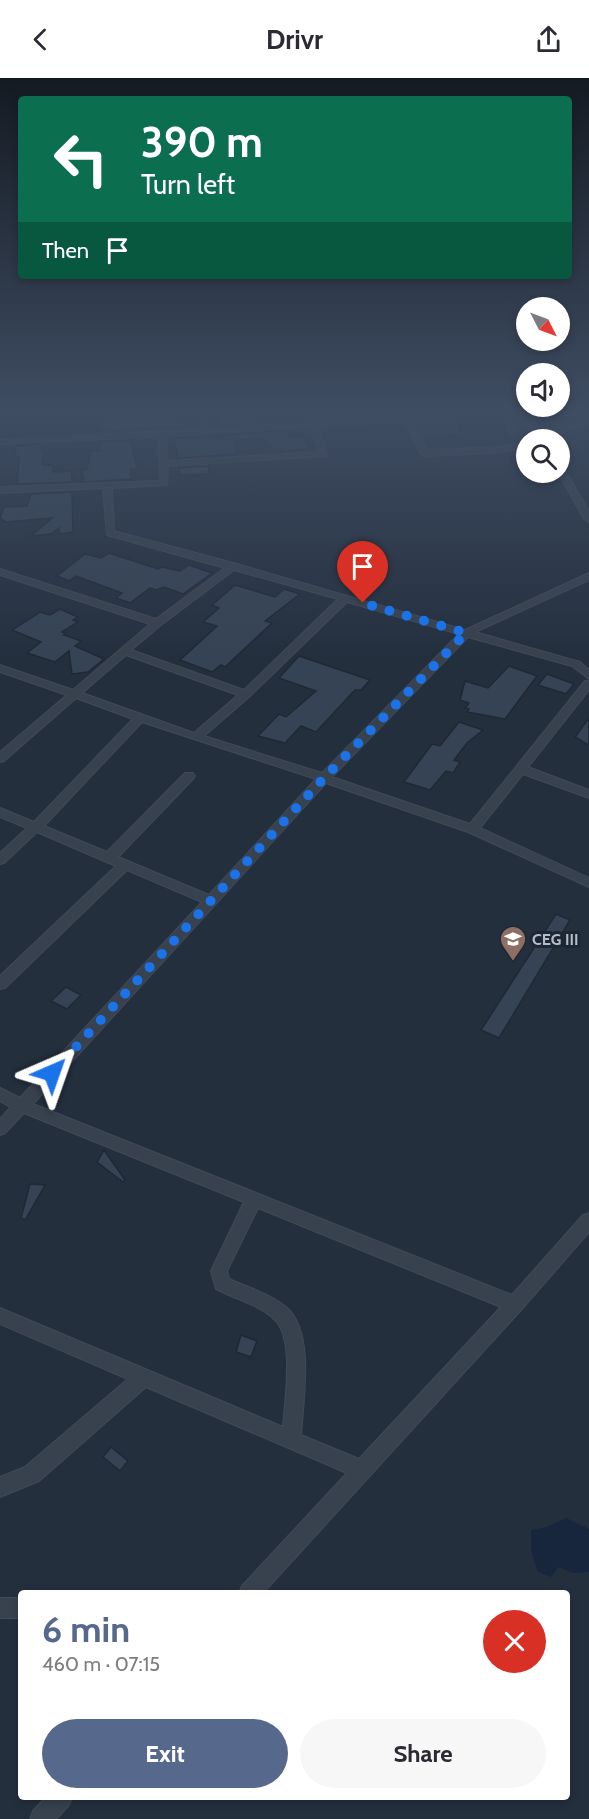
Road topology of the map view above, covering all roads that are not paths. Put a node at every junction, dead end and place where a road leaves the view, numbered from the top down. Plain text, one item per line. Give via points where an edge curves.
1 (107, 492) edge
2 (574, 492) edge
3 (588, 514) edge
4 (234, 566) junction
5 (0, 572) edge
6 (589, 576) edge
7 (345, 598) junction
8 (157, 623) junction
9 (466, 633) junction
10 (123, 651) junction
11 (589, 663) edge
12 (576, 664) junction
13 (0, 668) edge
14 (589, 676) edge
15 (589, 683) edge
16 (246, 694) junction
17 (75, 696) junction
18 (140, 718) junction
19 (196, 737) junction
20 (0, 758) edge
21 (521, 769) junction
22 (189, 776) dead end
23 (324, 778) junction
24 (589, 794) edge
25 (0, 812) edge
26 (36, 827) junction
27 (472, 829) junction
28 (109, 858) junction
29 (0, 860) edge
30 (125, 865) junction
31 (589, 883) edge
32 (211, 901) junction
33 (0, 984) edge
34 (0, 1094) edge
35 (22, 1106) junction
36 (0, 1129) edge
37 (254, 1199) junction
38 (589, 1220) edge
39 (515, 1304) junction
40 (0, 1316) edge
41 (143, 1378) junction
42 (291, 1440) junction
43 (362, 1470) junction
44 (0, 1487) edge
45 (252, 1590) edge
46 (0, 1608) edge
47 (18, 1608) edge
48 (58, 1800) edge
49 (41, 1819) edge

1 - 4 street via 110,533
2 - 3 street
4 - 7 street
4 - 8 street
5 - 8 street
6 - 9 street
7 - 9 street
7 - 16 street
8 - 10 street
9 - 12 street
9 - 23 street
10 - 16 street
10 - 17 street
11 - 12 street
12 - 14 street
13 - 17 street
15 - 21 street
16 - 19 street
17 - 18 street
17 - 20 street
18 - 19 street
18 - 26 street
19 - 23 street
21 - 24 street
21 - 27 street
22 - 28 street
23 - 27 street
23 - 32 street
25 - 26 street
26 - 28 street
26 - 29 street
27 - 31 street
28 - 30 street
30 - 32 street
30 - 33 street
32 - 35 street
34 - 35 street
35 - 36 street
35 - 37 street
37 - 39 street
37 - 42 street via 219,1271 222,1284 271,1307 289,1321 295,1360
38 - 39 street
39 - 43 street
40 - 41 street
41 - 42 street
41 - 44 street via 32,1474
42 - 43 street
43 - 45 street
46 - 47 street
48 - 49 street

